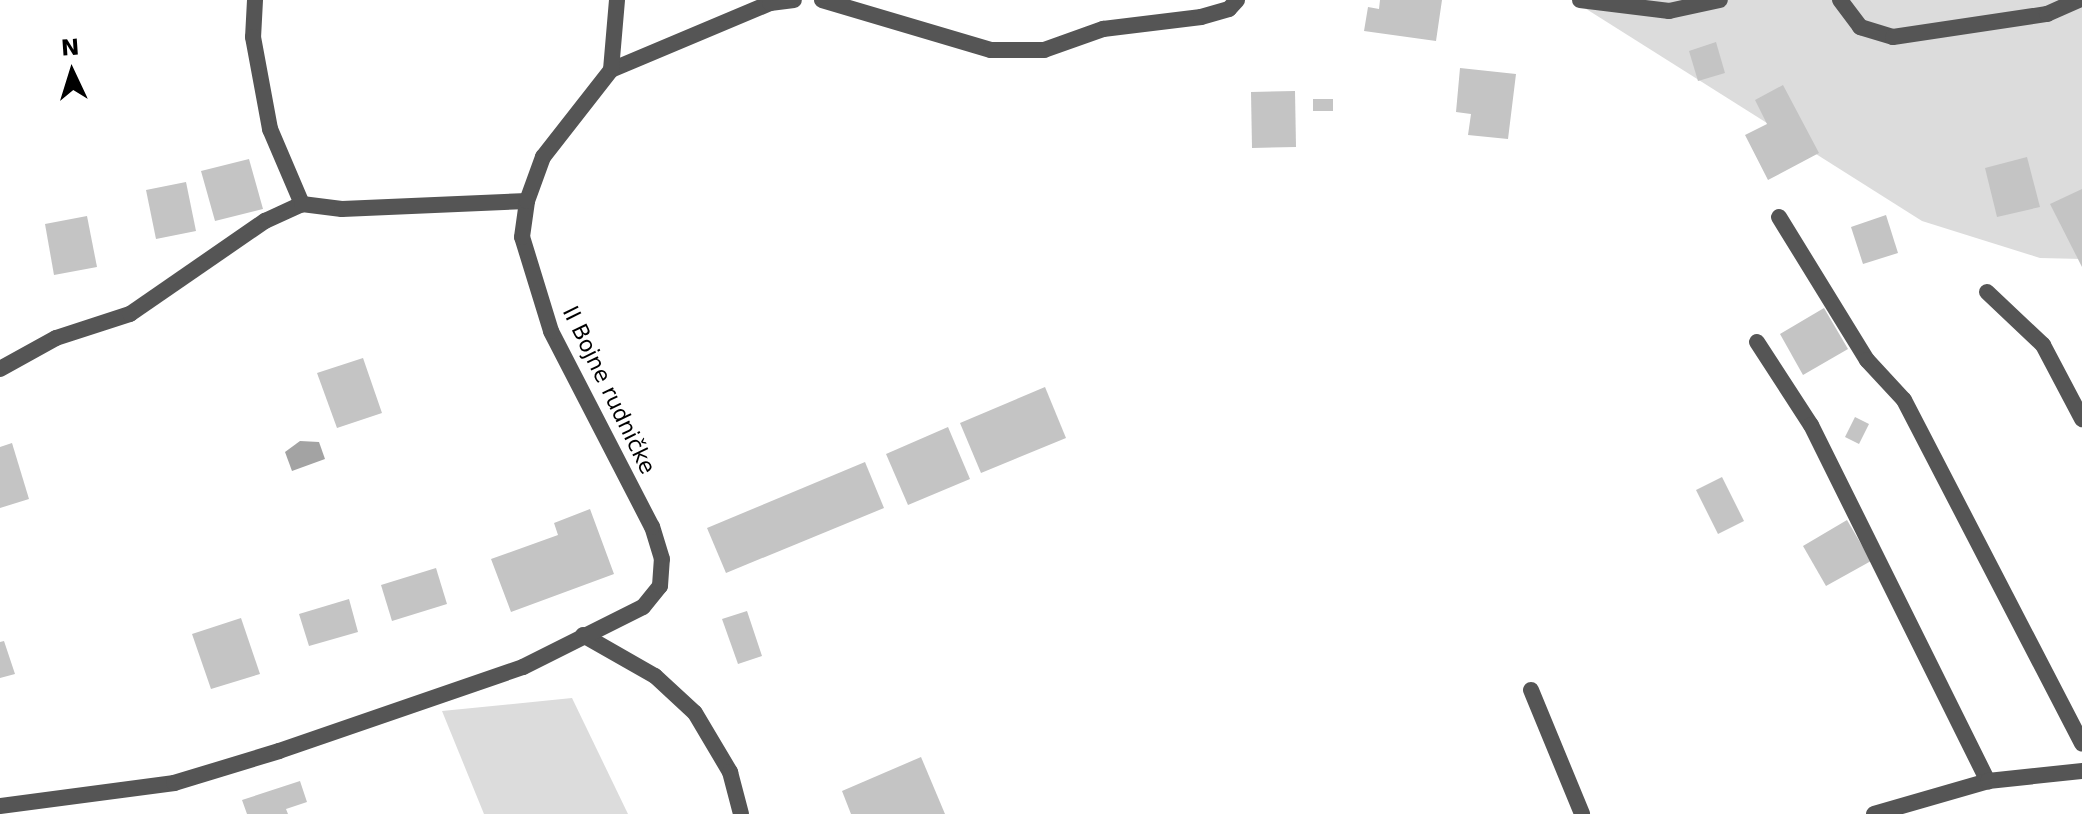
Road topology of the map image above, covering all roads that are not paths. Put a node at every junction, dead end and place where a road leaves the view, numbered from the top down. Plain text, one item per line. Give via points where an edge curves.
1 (255, 0) edge
2 (617, 0) edge
3 (794, 0) edge
4 (822, 0) edge
5 (1237, 0) edge
6 (1580, 0) edge
7 (1720, 0) edge
8 (1840, 0) edge
9 (2079, 0) edge
10 (611, 70) junction
11 (527, 201) junction
12 (302, 204) junction
13 (1779, 217) dead end
14 (1987, 292) dead end
15 (1757, 342) dead end
16 (0, 369) edge
17 (2082, 419) edge
18 (583, 635) junction
19 (1531, 690) dead end
20 (2082, 744) edge
21 (2082, 771) edge
22 (1988, 781) junction
23 (0, 806) edge
24 (741, 814) edge
25 (1582, 814) edge
26 (1874, 814) edge

1 - 12 street via 253,37 270,129
2 - 10 street
3 - 10 street via 770,3
4 - 5 street via 991,50 1044,50 1103,29 1201,17 1229,9
6 - 7 street via 1669,11
8 - 9 street via 1860,27 1893,37 2047,14
10 - 11 street, II Bojne rudničke via 543,157
11 - 12 street via 342,209
11 - 18 street, II Bojne rudničke via 522,237 551,331 652,527 662,559 660,586 643,607
12 - 16 street via 265,221 130,314 56,338
13 - 20 street via 1867,360 1904,400
14 - 17 street via 2043,345
15 - 22 street via 1811,425
18 - 23 street, II Bojne rudničke via 523,667 174,783
18 - 24 street via 655,676 695,713 730,772
19 - 25 street
21 - 22 street
22 - 26 street

